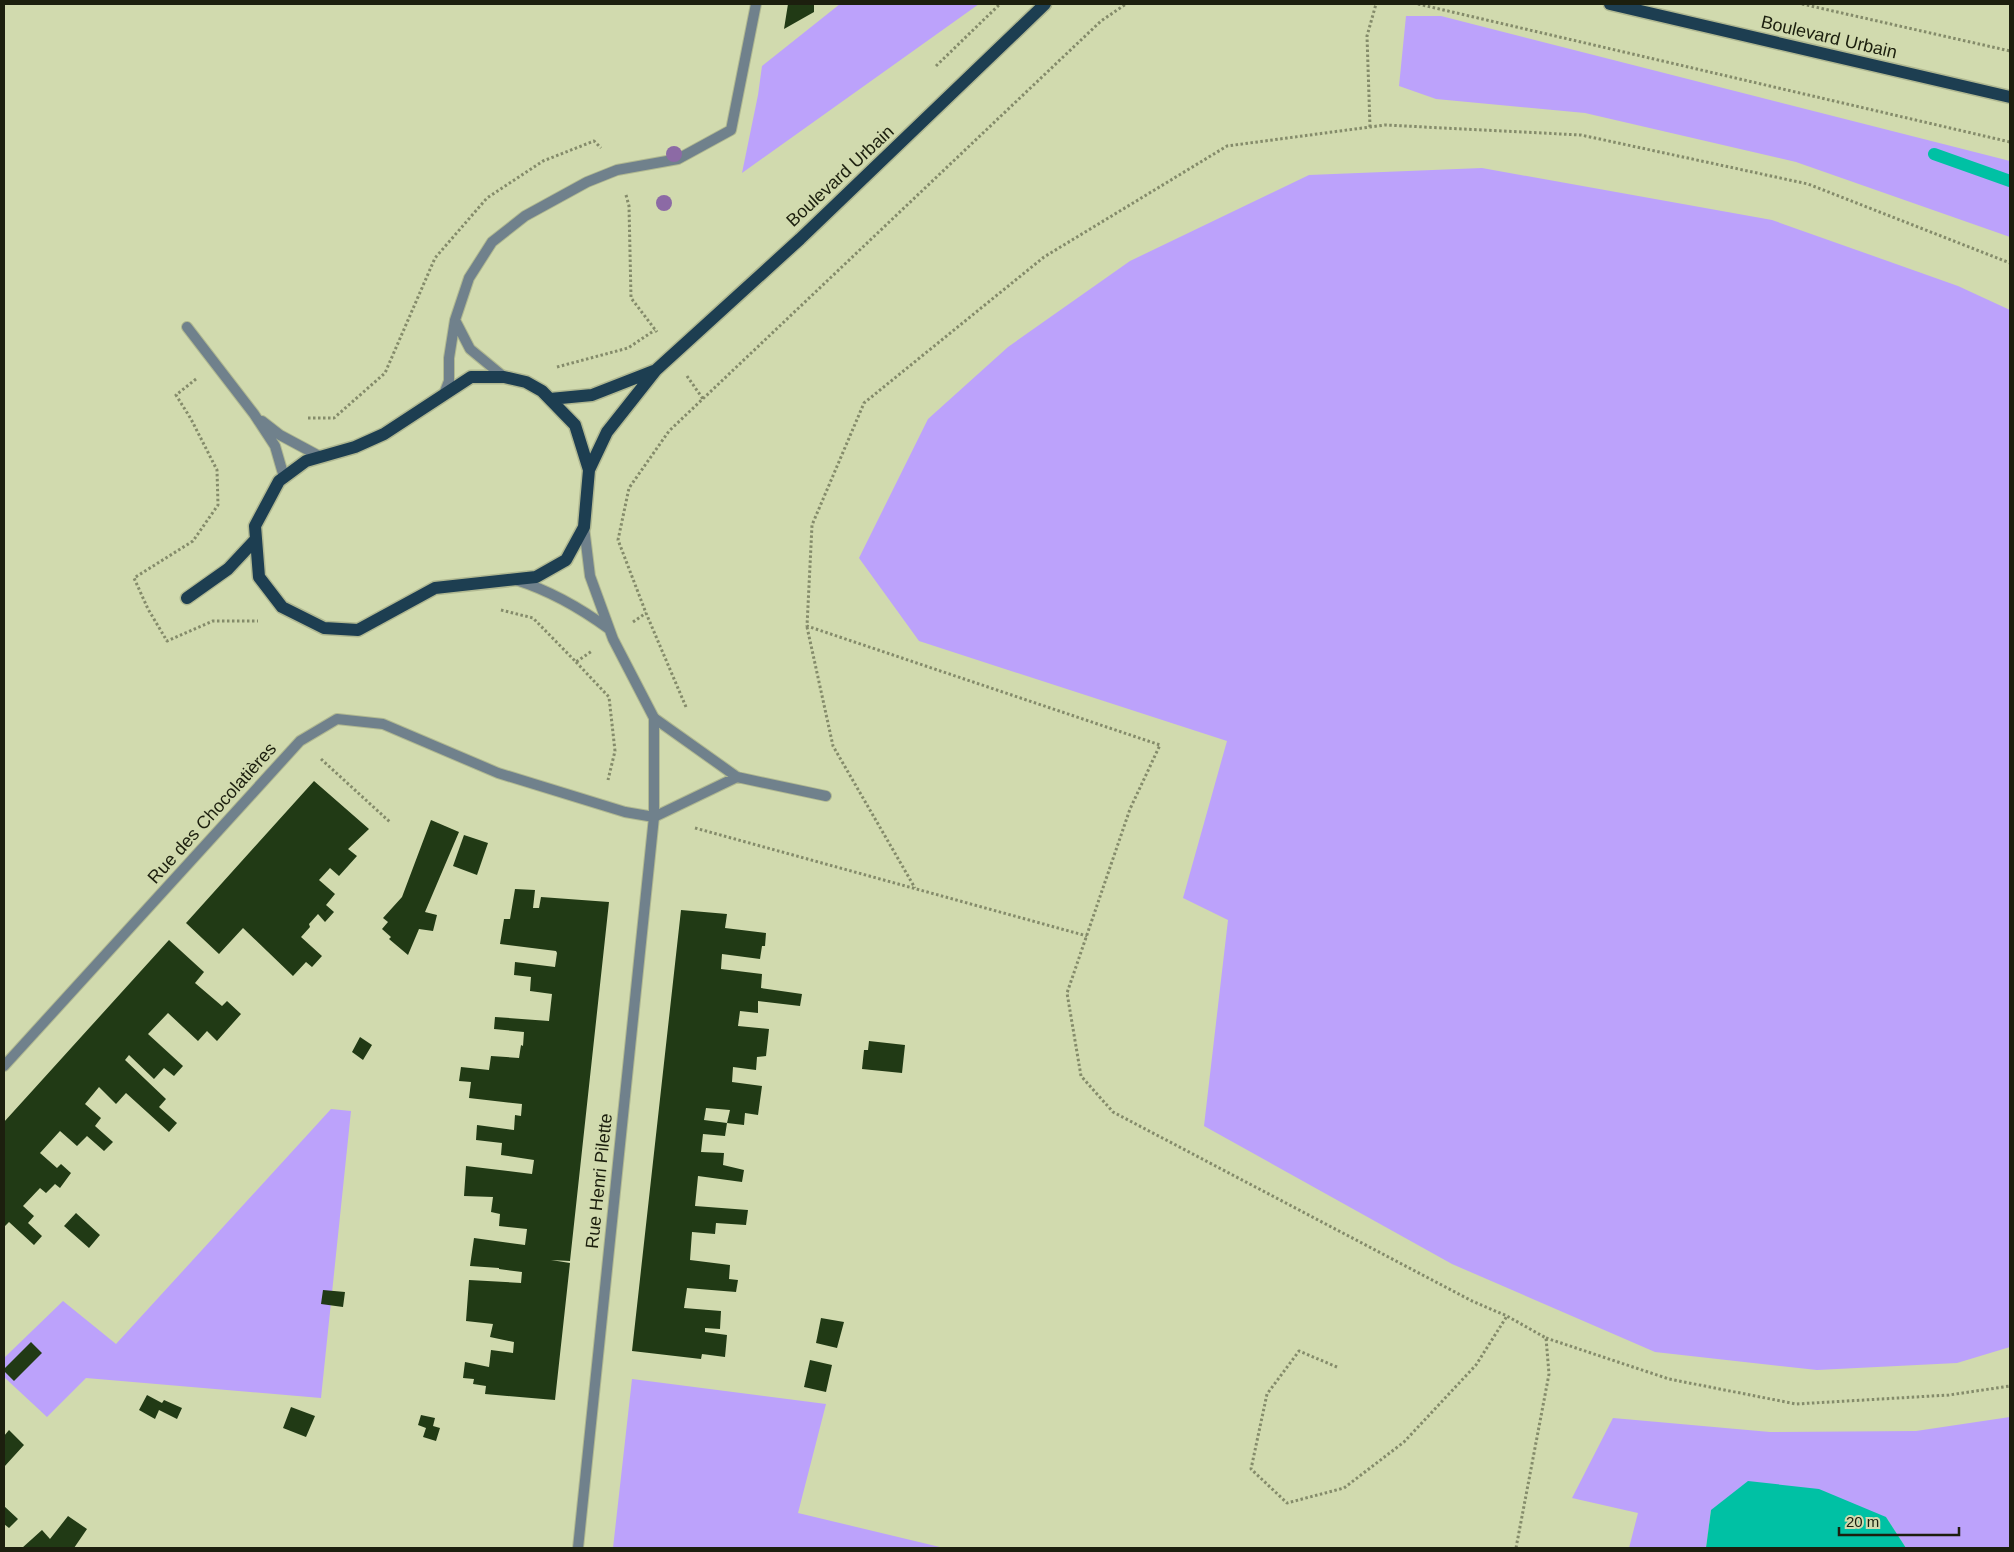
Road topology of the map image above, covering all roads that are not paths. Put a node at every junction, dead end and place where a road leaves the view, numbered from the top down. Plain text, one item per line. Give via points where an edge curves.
1 (756, 4) edge
2 (1045, 4) edge
3 (1610, 4) edge
4 (2010, 97) edge
5 (455, 320) junction
6 (187, 327) dead end
7 (656, 370) junction
8 (504, 377) junction
9 (444, 394) junction
10 (550, 399) junction
11 (254, 414) junction
12 (321, 457) junction
13 (589, 470) junction
14 (284, 477) junction
15 (584, 527) junction
16 (256, 539) junction
17 (512, 579) junction
18 (187, 598) dead end
19 (610, 629) junction
20 (654, 718) junction
21 (737, 777) junction
22 (826, 796) dead end
23 (654, 817) junction
24 (4, 1066) edge
25 (578, 1548) edge

1 - 5 street via 731,130 678,159 617,170 588,182 525,216 492,242 469,278
2 - 7 main road, Boulevard Urbain via 800,239
3 - 4 main road, Boulevard Urbain
5 - 8 street via 470,349
5 - 9 street via 449,381
6 - 11 street
7 - 10 main road, Boulevard Urbain via 592,396
7 - 13 main road, Boulevard Urbain via 607,432
8 - 9 main road via 471,376
8 - 10 main road via 526,382
9 - 12 main road via 384,434
10 - 13 main road via 574,425
11 - 12 street via 280,435
11 - 14 street via 275,446
12 - 14 main road via 306,462
13 - 15 main road
14 - 16 main road via 254,526
15 - 17 main road via 566,560 536,577
15 - 19 street, Rue Henri Pilette via 590,576
16 - 17 main road via 259,577 282,607 324,628 358,630 435,588
16 - 18 main road via 228,569
17 - 19 street via 543,588
19 - 20 street, Rue Henri Pilette
20 - 21 street
20 - 23 street, Rue Henri Pilette
21 - 22 street
21 - 23 street
23 - 24 street, Rue des Chocolatières via 625,812 498,773 383,724 337,719 300,741
23 - 25 street, Rue Henri Pilette

